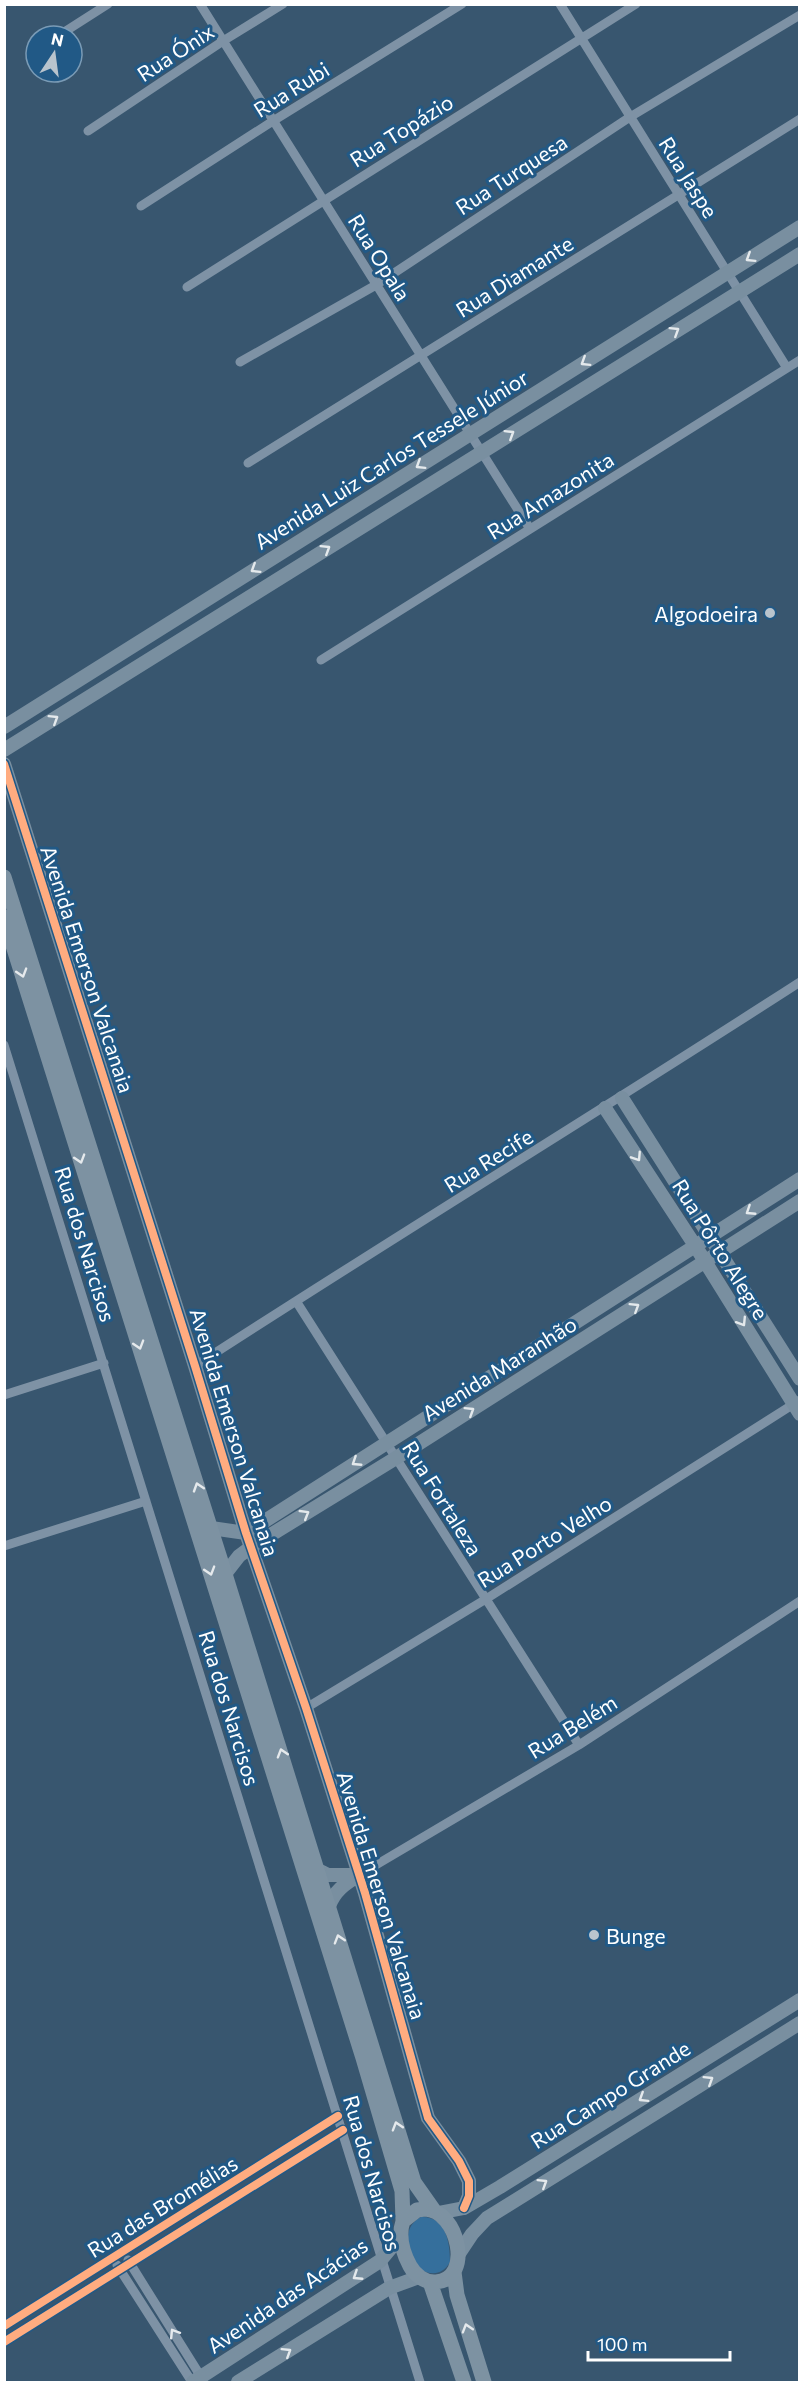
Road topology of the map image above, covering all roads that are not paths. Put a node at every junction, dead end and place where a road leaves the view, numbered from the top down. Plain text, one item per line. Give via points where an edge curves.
1 (108, 4) edge
2 (200, 4) edge
3 (283, 4) edge
4 (462, 4) edge
5 (560, 4) edge
6 (636, 4) edge
7 (800, 15) edge
8 (77, 24) edge
9 (581, 39) junction
10 (223, 41) junction
11 (630, 117) junction
12 (800, 119) edge
13 (273, 121) junction
14 (88, 131) dead end
15 (679, 195) junction
16 (324, 201) junction
17 (141, 206) dead end
18 (800, 227) edge
19 (800, 254) edge
20 (727, 272) junction
21 (376, 285) junction
22 (186, 287) dead end
23 (740, 291) junction
24 (421, 355) junction
25 (800, 360) edge
26 (240, 362) dead end
27 (787, 368) junction
28 (470, 434) junction
29 (481, 452) junction
30 (248, 463) dead end
31 (530, 529) junction
32 (321, 660) dead end
33 (4, 727) edge
34 (4, 750) edge
35 (4, 764) edge
36 (4, 877) edge
37 (4, 917) edge
38 (800, 982) edge
39 (4, 1045) edge
40 (621, 1098) junction
41 (605, 1108) junction
42 (800, 1179) edge
43 (800, 1201) edge
44 (710, 1238) junction
45 (696, 1247) junction
46 (720, 1253) junction
47 (705, 1262) junction
48 (296, 1301) junction
49 (104, 1363) junction
50 (195, 1366) junction
51 (800, 1379) edge
52 (4, 1395) edge
53 (797, 1406) edge
54 (386, 1442) junction
55 (396, 1458) junction
56 (146, 1501) junction
57 (211, 1528) junction
58 (246, 1533) junction
59 (4, 1546) edge
60 (251, 1547) junction
61 (225, 1574) junction
62 (486, 1599) junction
63 (800, 1601) edge
64 (306, 1708) junction
65 (579, 1745) junction
66 (318, 1870) junction
67 (359, 1875) junction
68 (329, 1906) junction
69 (800, 2000) edge
70 (800, 2023) edge
71 (338, 2116) junction
72 (343, 2130) junction
73 (464, 2208) junction
74 (436, 2211) junction
75 (403, 2221) junction
76 (400, 2237) junction
77 (123, 2252) junction
78 (458, 2255) junction
79 (113, 2258) junction
80 (380, 2261) junction
81 (130, 2262) junction
82 (120, 2269) junction
83 (454, 2272) junction
84 (425, 2280) junction
85 (389, 2288) junction
86 (4, 2326) edge
87 (4, 2342) edge
88 (198, 2381) edge
89 (238, 2382) edge
90 (420, 2382) edge
91 (464, 2382) edge
92 (484, 2382) edge

1 - 8 street
2 - 10 street, Rua Opala
3 - 10 street, Rua Ónix
4 - 13 street, Rua Rubi
5 - 9 street, Rua Jaspe
6 - 9 street, Rua Topázio
7 - 11 street, Rua Turquesa
9 - 11 street, Rua Jaspe
9 - 16 street, Rua Topázio
10 - 13 street, Rua Opala
10 - 14 street, Rua Ónix
11 - 15 street, Rua Jaspe
11 - 21 street, Rua Turquesa
12 - 15 street, Rua Diamante
13 - 16 street, Rua Opala
13 - 17 street, Rua Rubi
15 - 20 street, Rua Jaspe
15 - 24 street, Rua Diamante
16 - 21 street, Rua Opala
16 - 22 street, Rua Topázio
18 -> 20 street, Avenida Luiz Carlos Tessele Júnior
19 - 23 street, Avenida Luiz Carlos Tessele Júnior
20 - 23 street, Rua Jaspe
20 -> 28 street, Avenida Luiz Carlos Tessele Júnior
21 - 24 street, Rua Opala
21 - 26 street, Rua Turquesa
23 - 27 street, Rua Jaspe
29 -> 23 street, Avenida Luiz Carlos Tessele Júnior
24 - 28 street, Rua Opala
24 - 30 street, Rua Diamante
25 - 27 street, Rua Amazonita
27 - 31 street, Rua Amazonita
28 - 29 street, Rua Opala
28 -> 33 street, Avenida Luiz Carlos Tessele Júnior
29 - 31 street, Rua Opala
34 -> 29 street, Avenida Luiz Carlos Tessele Júnior
31 - 32 street, Rua Amazonita
35 - 50 street, Avenida Emerson Valcanaia
57 -> 36 main road
37 -> 75 main road via 363,2058 402,2191
38 - 40 street, Rua Recife
39 - 49 street, Rua dos Narcisos
40 - 41 street, Rua Recife
40 - 44 street, Rua Pôrto Alegre
41 -> 45 street, Rua Pôrto Alegre
41 - 48 street, Rua Recife
42 -> 44 street, Avenida Maranhão
43 - 46 street, Avenida Maranhão
44 - 45 street, Avenida Maranhão
44 - 46 street, Rua Pôrto Alegre
45 - 47 street, Rua Pôrto Alegre
45 - 54 street, Avenida Maranhão
46 - 47 street, Avenida Maranhão
46 - 51 street, Rua Pôrto Alegre
47 -> 53 street, Rua Pôrto Alegre
55 -> 47 street, Avenida Maranhão
48 - 50 street, Rua Recife
48 - 54 street, Rua Fortaleza
49 - 52 street
49 - 56 street, Rua dos Narcisos
50 - 58 street, Avenida Emerson Valcanaia
53 - 62 street, Rua Porto Velho
54 - 55 street, Rua Fortaleza
54 -> 58 street, Avenida Maranhão
60 -> 55 street, Avenida Maranhão
55 - 62 street, Rua Fortaleza
56 - 59 street
56 - 71 street, Rua dos Narcisos
57 - 58 street
57 - 61 main road
58 - 60 street, Avenida Emerson Valcanaia
60 - 61 street, Avenida Maranhão
60 - 64 street, Avenida Emerson Valcanaia
66 -> 61 main road
62 - 64 street, Rua Porto Velho
62 - 65 street, Rua Fortaleza
63 - 65 street, Rua Belém
64 - 67 street, Avenida Emerson Valcanaia
65 - 67 street, Rua Belém
66 - 67 street via 328,1875
66 - 68 main road
67 - 68 street via 333,1894
67 - 73 street, Avenida Emerson Valcanaia via 426,2112 469,2181
74 -> 68 main road via 414,2182
69 -> 73 street, Rua Campo Grande
78 -> 70 street, Rua Campo Grande via 487,2218
71 - 72 street, Rua dos Narcisos
71 - 77 street, Rua das Bromélias
72 - 80 street, Rua dos Narcisos
72 - 81 street, Rua das Bromélias
73 - 74 street, Rua Campo Grande
74 - 75 main road via 417,2210
74 - 78 main road via 454,2234
75 - 76 main road
76 - 80 street, Avenida das Acácias
76 - 84 main road via 406,2259
77 - 79 street, Rua das Bromélias
77 - 81 street
78 - 83 main road
79 - 82 street
79 - 86 street, Rua das Bromélias
80 - 85 street, Rua dos Narcisos
80 -> 88 street, Avenida das Acácias
81 - 82 street, Rua das Bromélias
88 -> 81 street
82 - 87 street, Rua das Bromélias
82 - 88 street
83 - 84 main road via 442,2281
92 -> 83 main road via 457,2295
84 - 85 street
84 - 91 main road
89 -> 85 street
85 - 90 street, Rua dos Narcisos

